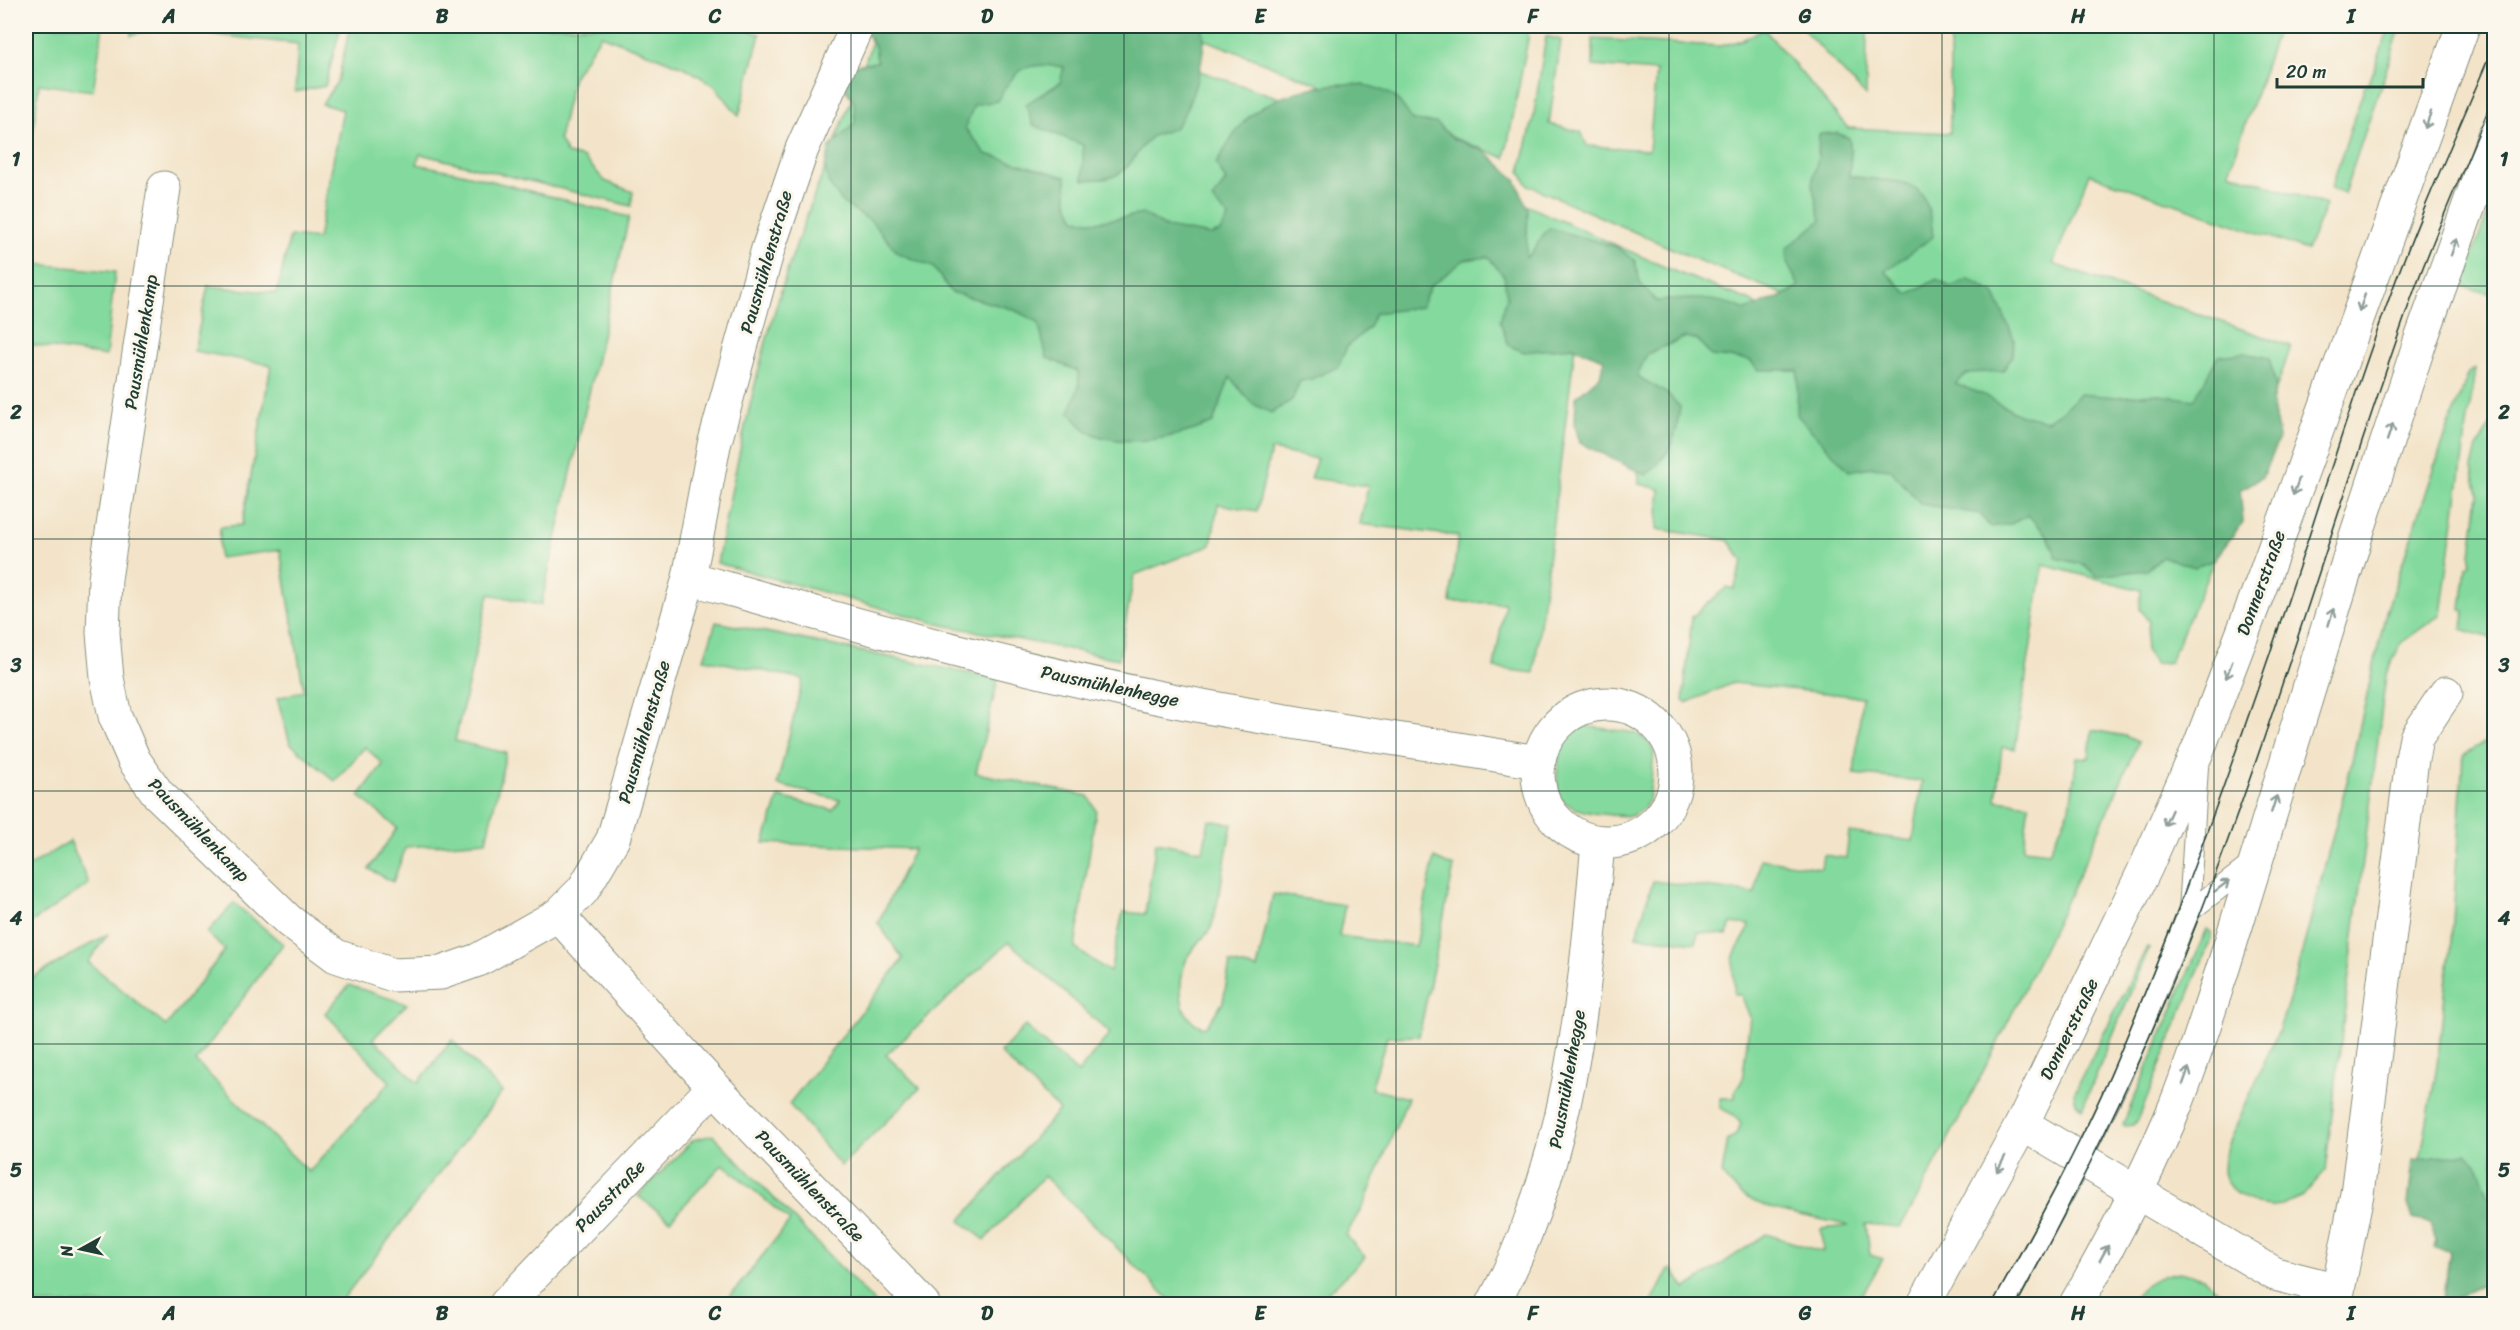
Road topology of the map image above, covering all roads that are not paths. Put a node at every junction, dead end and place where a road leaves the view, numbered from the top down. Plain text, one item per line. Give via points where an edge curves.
1 (857, 26) edge
2 (2463, 26) edge
3 (2494, 136) edge
4 (164, 188) dead end
5 (689, 579) junction
6 (2446, 693) dead end
7 (2199, 745) junction
8 (1537, 762) junction
9 (1598, 843) junction
10 (2256, 860) junction
11 (2189, 912) junction
12 (558, 915) junction
13 (714, 1087) junction
14 (2022, 1124) junction
15 (2083, 1159) junction
16 (2135, 1191) junction
17 (2337, 1297) edge
18 (506, 1305) edge
19 (923, 1305) edge
20 (1493, 1305) edge
21 (1924, 1305) edge
22 (2004, 1305) edge
23 (2076, 1305) edge

1 - 5 street, Pausmühlenstraße via 802,148 774,229 714,445
2 -> 7 street, Donnerstraße via 2268,567
10 -> 3 street via 2372,486
4 - 12 street, Pausmühlenkamp via 105,579 103,633 107,678 115,716 134,760 158,794 289,921 336,956 393,975 441,973 478,960
5 - 8 street, Pausmühlenhegge via 836,621 1093,684 1246,714
5 - 12 street, Pausmühlenstraße via 613,839 583,890
6 - 17 street via 2416,738 2412,759 2361,1170
7 - 11 lane
7 -> 14 street, Donnerstraße via 2146,867
8 - 9 street via 1547,808 1569,832
8 - 9 street via 1549,734 1567,717 1597,704 1633,709 1650,718 1665,734 1677,771 1668,807 1643,834 1624,841
9 - 20 street, Pausmühlenhegge via 1577,1029 1560,1131 1539,1205
11 -> 10 lane
16 -> 10 street via 2178,1098
11 - 15 lane
12 - 13 street, Pausmühlenstraße
13 - 18 street, Pausstraße
13 - 19 street, Pausmühlenstraße
14 - 15 street
14 -> 21 street, Donnerstraße
15 - 16 street
15 - 22 lane
16 - 17 street via 2275,1274
23 -> 16 street

